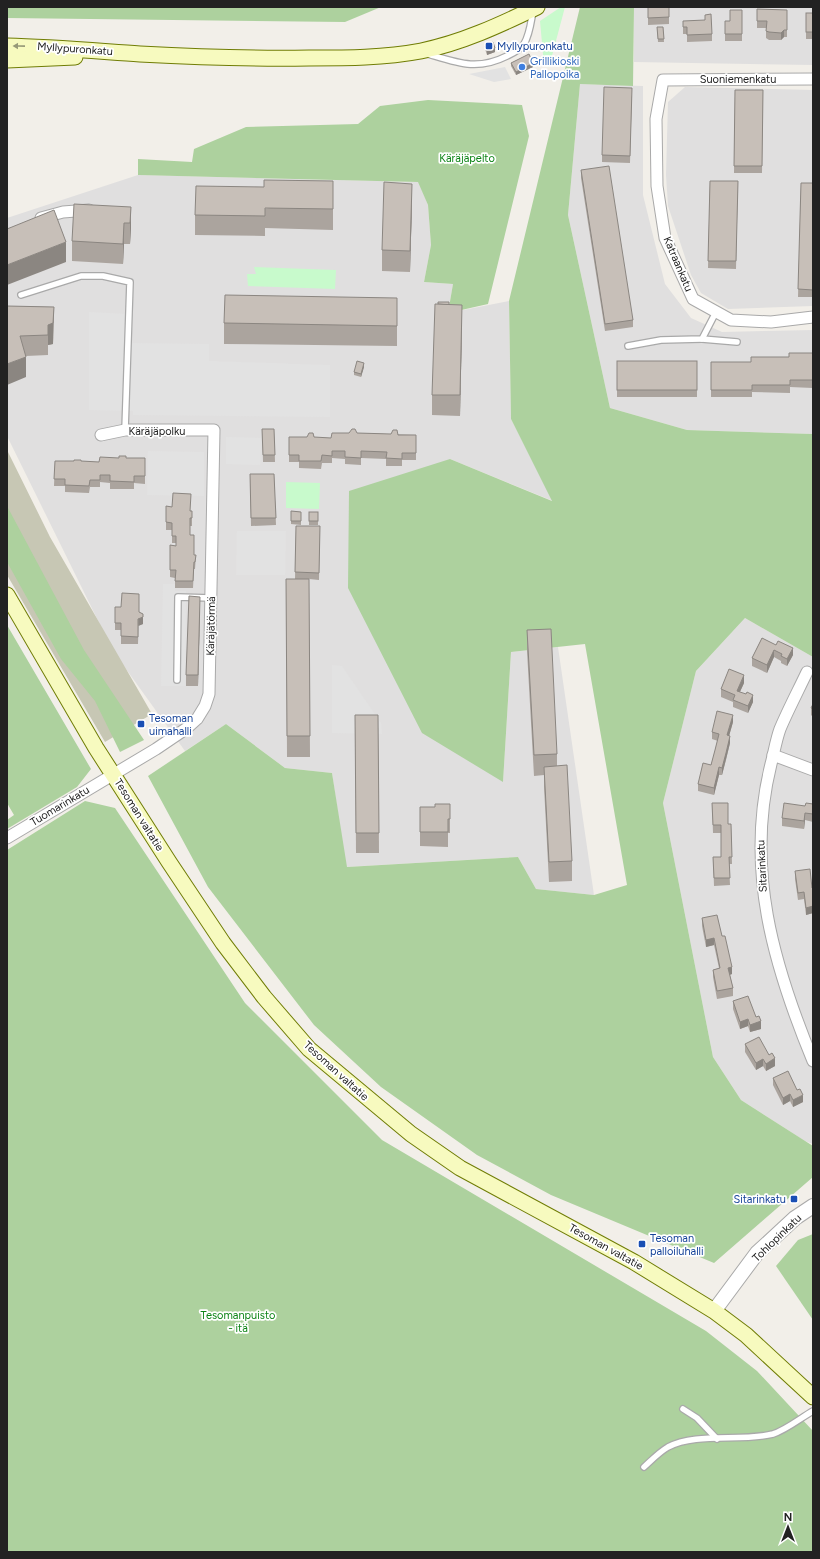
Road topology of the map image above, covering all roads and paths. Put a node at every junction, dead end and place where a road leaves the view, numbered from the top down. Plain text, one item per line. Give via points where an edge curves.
1 (535, 8) edge
2 (7, 46) edge
3 (420, 51) junction
4 (142, 54) junction
5 (7, 60) edge
6 (813, 79) edge
7 (663, 80) joint
8 (102, 209) edge
9 (33, 221) edge
10 (21, 295) dead end
11 (716, 312) junction
12 (813, 317) edge
13 (702, 339) junction
14 (737, 342) dead end
15 (628, 346) dead end
16 (125, 430) junction
17 (214, 430) joint
18 (101, 435) dead end
19 (7, 595) edge
20 (211, 598) junction
21 (807, 672) dead end
22 (177, 680) dead end
23 (773, 755) junction
24 (813, 770) edge
25 (114, 775) junction
26 (7, 838) edge
27 (813, 1060) edge
28 (813, 1206) edge
29 (714, 1311) junction
30 (813, 1397) edge
31 (683, 1409) dead end
32 (813, 1410) edge
33 (717, 1439) junction
34 (644, 1467) dead end

1 - 3 main road, Myllypuronkatu via 466,39
1 - 3 lane via 525,42 518,50 492,62 479,65 456,63
4 -> 2 main road, Myllypuronkatu
3 - 4 main road, Myllypuronkatu via 366,57 284,58
4 - 5 main road, Myllypuronkatu
6 - 7 street, Suoniemenkatu
7 - 11 street, Katraankatu via 656,119 657,186 665,238 693,299
8 - 9 street via 63,212
10 - 16 lane via 82,276 103,276 130,282
11 - 12 street, Katraankatu via 732,320 770,322
11 - 13 lane
13 - 14 lane
13 - 15 lane via 661,340
16 - 17 street, Käräjäpolku
16 - 18 street, Käräjäpolku
17 - 20 street, Käräjätörmä
19 - 25 main road, Tesoman valtatie
20 - 22 lane via 178,597
20 - 25 street, Käräjätörmä via 209,694 205,706 187,728
21 - 23 street, Sitarinkatu via 780,730
23 - 24 street
23 - 27 street, Sitarinkatu via 762,810 760,850 764,905 785,987
25 - 26 street, Tuomarinkatu
25 - 29 main road, Tesoman valtatie via 223,943 264,997 309,1049 411,1134 460,1168 634,1262
28 - 29 street, Tohlopinkatu via 795,1218 757,1253
29 - 30 main road, Tesoman valtatie via 746,1335
31 - 33 lane via 697,1418
32 - 33 lane via 775,1433
33 - 34 lane via 680,1442 656,1454

